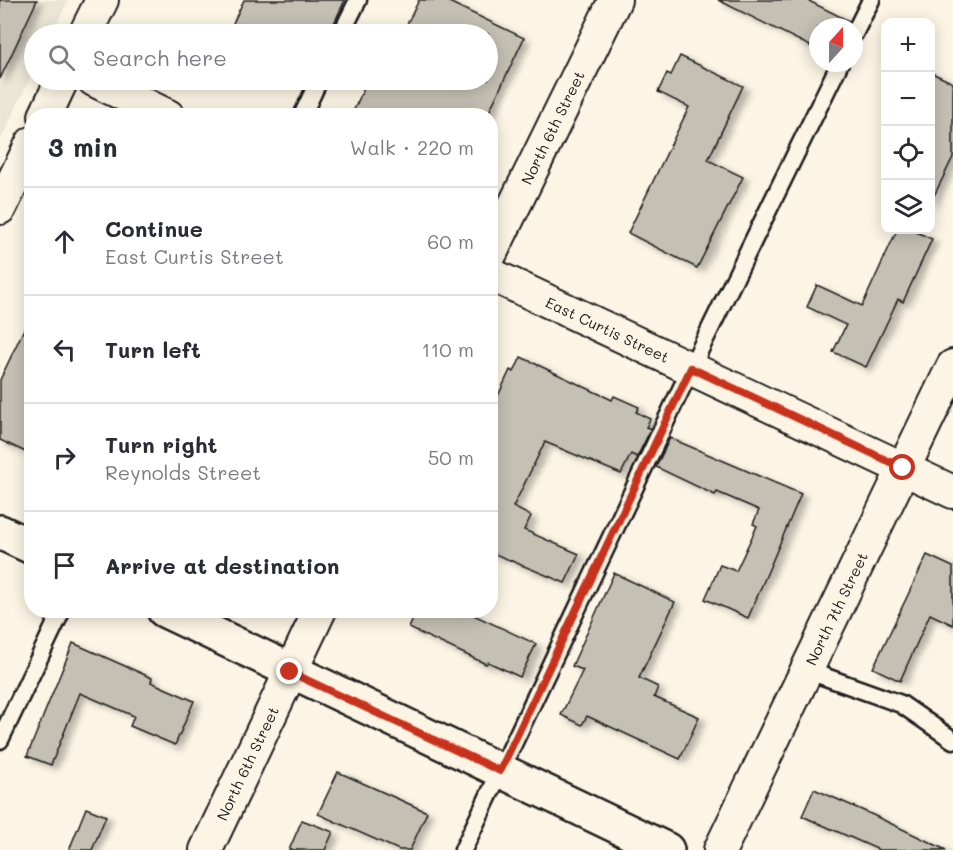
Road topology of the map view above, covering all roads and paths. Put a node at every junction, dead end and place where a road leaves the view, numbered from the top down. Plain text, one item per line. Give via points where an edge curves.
1 (102, 0) edge
2 (358, 0) edge
3 (615, 0) edge
4 (871, 0) edge
5 (862, 18) edge
6 (90, 24) edge
7 (346, 24) edge
8 (836, 72) edge
9 (57, 90) edge
10 (115, 90) edge
11 (314, 90) edge
12 (49, 108) edge
13 (152, 108) edge
14 (306, 108) edge
15 (24, 159) edge
16 (0, 208) edge
17 (498, 239) edge
18 (498, 278) edge
19 (953, 366) edge
20 (691, 368) junction
21 (903, 468) junction
22 (953, 492) edge
23 (0, 532) edge
24 (24, 543) edge
25 (58, 618) edge
26 (180, 618) edge
27 (316, 618) edge
28 (806, 670) junction
29 (290, 672) junction
30 (0, 740) edge
31 (953, 740) edge
32 (500, 771) junction
33 (206, 850) edge
34 (462, 850) edge
35 (667, 850) edge
36 (720, 850) edge

1 - 6 street
2 - 7 lane
3 - 17 street, North 6th Street
4 - 5 lane
8 - 20 lane
9 - 12 street
10 - 13 street
11 - 14 lane
15 - 16 street
18 - 20 street, East Curtis Street
19 - 21 street, North 7th Street
20 - 21 street, East Curtis Street
20 - 32 lane
21 - 22 street, East Curtis Street
21 - 28 street, North 7th Street
23 - 24 main road
25 - 30 lane
26 - 29 main road
27 - 29 street, North 6th Street
28 - 31 lane via 901,704
28 - 36 street, North 7th Street
29 - 32 main road
29 - 33 street, North 6th Street
32 - 34 lane
32 - 35 main road

